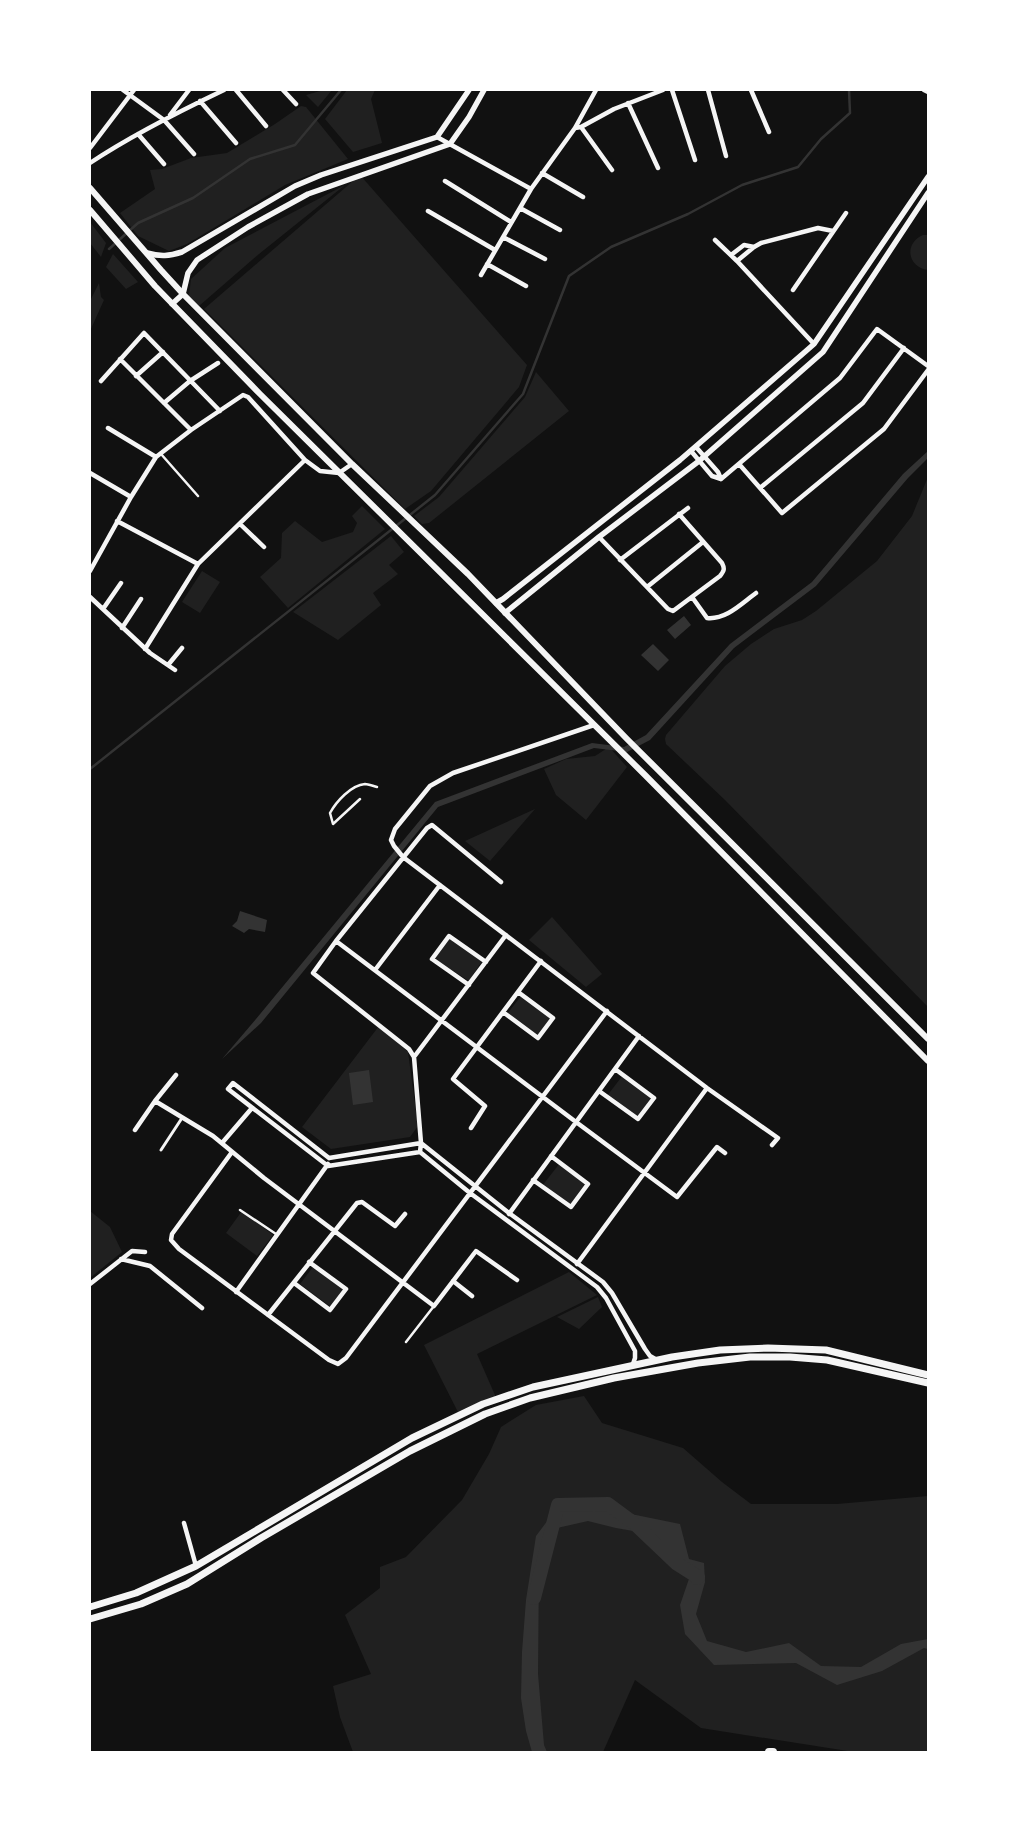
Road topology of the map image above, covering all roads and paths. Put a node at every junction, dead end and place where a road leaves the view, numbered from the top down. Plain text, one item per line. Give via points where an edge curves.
1 (123, 90) edge
2 (134, 90) edge
3 (189, 90) edge
4 (224, 90) edge
5 (236, 90) edge
6 (283, 90) edge
7 (469, 90) edge
8 (484, 90) edge
9 (596, 90) edge
10 (663, 90) edge
11 (672, 90) edge
12 (708, 90) edge
13 (751, 90) edge
14 (924, 90) edge
15 (928, 92) edge
16 (130, 96) junction
17 (200, 101) junction
18 (628, 103) junction
19 (296, 104) dead end
20 (170, 116) junction
21 (164, 120) junction
22 (266, 126) dead end
23 (582, 127) junction
24 (575, 128) junction
25 (769, 132) dead end
26 (138, 134) junction
27 (437, 137) junction
28 (236, 143) dead end
29 (450, 144) junction
30 (90, 148) edge
31 (194, 154) dead end
32 (726, 156) dead end
33 (695, 160) dead end
34 (90, 163) edge
35 (164, 164) dead end
36 (658, 168) dead end
37 (612, 170) dead end
38 (542, 173) junction
39 (928, 177) edge
40 (445, 181) dead end
41 (90, 188) edge
42 (531, 189) junction
43 (928, 193) edge
44 (583, 197) dead end
45 (520, 208) junction
46 (90, 210) edge
47 (428, 211) dead end
48 (846, 213) dead end
49 (511, 222) junction
50 (560, 230) dead end
51 (833, 231) junction
52 (503, 237) junction
53 (715, 240) dead end
54 (754, 247) junction
55 (495, 250) junction
56 (147, 253) junction
57 (731, 255) junction
58 (545, 260) dead end
59 (737, 261) junction
60 (487, 264) junction
61 (480, 275) dead end
62 (526, 286) dead end
63 (793, 290) dead end
64 (183, 294) junction
65 (172, 304) junction
66 (814, 344) junction
67 (904, 348) junction
68 (163, 352) junction
69 (120, 359) junction
70 (218, 363) dead end
71 (928, 366) edge
72 (928, 370) edge
73 (136, 376) junction
74 (190, 380) junction
75 (101, 382) dead end
76 (164, 404) junction
77 (220, 411) junction
78 (108, 428) dead end
79 (191, 430) junction
80 (696, 446) junction
81 (690, 451) junction
82 (161, 454) junction
83 (704, 456) junction
84 (156, 457) junction
85 (305, 460) junction
86 (699, 461) junction
87 (352, 464) junction
88 (739, 464) junction
89 (90, 473) edge
90 (339, 473) junction
91 (721, 479) junction
92 (760, 488) junction
93 (198, 496) dead end
94 (131, 498) junction
95 (688, 508) dead end
96 (679, 514) junction
97 (117, 521) junction
98 (240, 524) junction
99 (599, 537) junction
100 (703, 542) junction
101 (264, 547) dead end
102 (620, 560) junction
103 (198, 564) junction
104 (90, 572) edge
105 (121, 583) dead end
106 (646, 587) junction
107 (756, 593) dead end
108 (90, 597) edge
109 (692, 597) junction
110 (141, 599) dead end
111 (496, 603) junction
112 (102, 609) junction
113 (505, 613) junction
114 (122, 628) junction
115 (182, 648) dead end
116 (145, 649) junction
117 (168, 665) junction
118 (175, 670) dead end
119 (594, 725) junction
120 (377, 787) dead end
121 (360, 799) dead end
122 (401, 855) junction
123 (501, 882) dead end
124 (440, 885) junction
125 (506, 935) junction
126 (336, 941) junction
127 (541, 961) junction
128 (486, 962) junction
129 (375, 970) junction
130 (469, 985) junction
131 (518, 992) junction
132 (503, 1012) junction
133 (607, 1012) junction
134 (442, 1021) junction
135 (639, 1036) junction
136 (928, 1039) edge
137 (476, 1047) junction
138 (414, 1057) junction
139 (927, 1058) edge
140 (615, 1069) junction
141 (176, 1075) dead end
142 (707, 1088) junction
143 (599, 1091) junction
144 (543, 1097) junction
145 (155, 1101) junction
146 (252, 1108) junction
147 (269, 1111) junction
148 (182, 1118) junction
149 (264, 1118) junction
150 (576, 1122) junction
151 (470, 1128) dead end
152 (135, 1130) dead end
153 (222, 1143) junction
154 (420, 1143) junction
155 (772, 1145) dead end
156 (161, 1150) dead end
157 (232, 1152) junction
158 (420, 1152) junction
159 (725, 1153) dead end
160 (551, 1156) junction
161 (329, 1158) junction
162 (328, 1166) junction
163 (644, 1173) junction
164 (533, 1180) junction
165 (475, 1187) junction
166 (470, 1193) junction
167 (300, 1204) junction
168 (240, 1210) dead end
169 (509, 1213) junction
170 (405, 1214) dead end
171 (504, 1219) junction
172 (334, 1231) junction
173 (278, 1235) junction
174 (145, 1252) dead end
175 (121, 1259) junction
176 (309, 1262) junction
177 (577, 1264) junction
178 (584, 1268) junction
179 (579, 1274) junction
180 (517, 1280) dead end
181 (453, 1281) junction
182 (294, 1282) junction
183 (403, 1283) junction
184 (90, 1284) edge
185 (236, 1292) junction
186 (472, 1296) dead end
187 (434, 1306) junction
188 (202, 1308) dead end
189 (268, 1315) junction
190 (406, 1342) dead end
191 (657, 1360) junction
192 (632, 1364) junction
193 (928, 1375) edge
194 (928, 1383) edge
195 (184, 1523) dead end
196 (196, 1566) junction
197 (90, 1607) edge
198 (90, 1620) edge
199 (769, 1752) edge
200 (773, 1752) edge

1 - 16 street
2 - 16 street
3 - 20 street
4 - 17 street
5 - 22 street
6 - 19 street
7 - 27 street
8 - 29 street
9 - 24 street
10 - 18 street
11 - 33 street
12 - 32 street
13 - 25 street
14 - 15 street
16 - 21 street
16 - 30 street
17 - 20 street
17 - 28 street
18 - 23 street
18 - 36 street
20 - 21 street
21 - 26 street
21 - 31 street
23 - 24 street
23 - 37 street
24 - 38 street
26 - 34 street
26 - 35 street
27 - 29 street
27 - 56 street via 295,186 182,252 159,257
29 - 42 street
29 - 64 street via 308,194 248,227 197,260 188,273
38 - 42 street
38 - 44 street
39 - 66 street
40 - 49 street
41 - 56 main road
42 - 45 street
43 - 83 street via 823,352
45 - 49 street
45 - 50 street
46 - 65 main road
47 - 55 street
48 - 51 street
49 - 52 street
51 - 54 street via 818,228
51 - 63 street
52 - 55 street
52 - 58 street
53 - 57 street
54 - 57 street via 744,245
54 - 59 street
55 - 60 street
56 - 64 main road
57 - 59 street
59 - 66 street
60 - 61 street
60 - 62 street
64 - 65 street
64 - 87 main road
65 - 90 main road
66 - 80 street
67 - 71 street
67 - 88 street via 877,329 840,378
67 - 92 street via 863,403
68 - 69 street via 144,332
68 - 73 street
68 - 74 street
69 - 73 street
69 - 75 street
70 - 74 street
72 - 92 street via 884,429 782,514
73 - 76 street
74 - 76 street
74 - 77 street
76 - 79 street
77 - 79 street
77 - 85 street via 243,395 248,396
78 - 84 street
79 - 82 street
80 - 81 street
80 - 83 street
81 - 86 street
81 - 111 street
82 - 84 street
82 - 93 lane
83 - 86 street
83 - 91 street
84 - 94 street
85 - 90 street via 320,471
85 - 98 street
86 - 91 street via 712,476
86 - 99 street
87 - 90 street
87 - 111 main road
88 - 91 street
88 - 92 street
89 - 94 street
90 - 119 main road
94 - 97 street
95 - 96 street
96 - 100 street
96 - 102 street
97 - 103 street
97 - 104 street
98 - 101 street
98 - 103 street
99 - 102 street
99 - 113 street
100 - 106 street
100 - 109 street via 722,563 724,572
102 - 106 street
103 - 116 street
105 - 112 street
106 - 109 street via 673,611
107 - 109 street via 732,612 713,619 708,618
108 - 112 street
110 - 114 street
111 - 113 main road
112 - 114 street
113 - 136 main road
114 - 116 street
115 - 117 street
116 - 117 street
117 - 118 street
119 - 122 street via 485,761 430,786 395,829 391,840
119 - 139 main road
120 - 121 lane via 364,784 352,789 330,813 333,824
122 - 123 street via 432,825
122 - 124 street
122 - 126 street
124 - 125 street
124 - 129 street
125 - 127 street
125 - 128 street
126 - 129 street
126 - 138 street via 312,972 410,1049
127 - 131 street
127 - 133 street
128 - 130 street
128 - 130 street via 449,936 432,959
129 - 134 street
130 - 134 street
131 - 132 street
131 - 132 street via 554,1018 538,1038
132 - 137 street
133 - 135 street
133 - 144 street
134 - 137 street
134 - 138 street
135 - 140 street
135 - 142 street
137 - 144 street
137 - 151 street via 453,1079 485,1106
138 - 154 street
140 - 143 street
140 - 143 street via 654,1098 638,1119
141 - 145 street
142 - 155 street via 778,1138
142 - 163 street
143 - 150 street
144 - 150 street
144 - 165 street
145 - 148 street
145 - 152 street
146 - 147 street via 228,1089 234,1083
146 - 149 street
146 - 153 street
147 - 149 street
147 - 161 street
148 - 153 street
148 - 156 street
149 - 162 street
150 - 160 street
150 - 163 street
153 - 157 street
154 - 158 street
154 - 161 street
154 - 165 street
157 - 167 street
157 - 185 street via 172,1234 171,1240
158 - 162 street
158 - 166 street
159 - 163 street via 717,1147 677,1196
160 - 164 street
160 - 164 street via 588,1184 571,1207
161 - 162 street
162 - 167 street
163 - 177 street
164 - 169 street
165 - 166 street
165 - 169 street
166 - 171 street
166 - 183 street
167 - 172 street
167 - 173 street
168 - 173 lane
169 - 171 street
169 - 177 street
170 - 172 street via 395,1226 362,1202 357,1203
171 - 179 street
172 - 176 street
172 - 183 street
173 - 185 street
174 - 175 street via 132,1251
175 - 184 street
175 - 188 street via 150,1266
176 - 182 street
176 - 182 street via 346,1289 330,1310
177 - 178 street
178 - 179 street
178 - 191 street via 612,1293 645,1349
179 - 192 street via 606,1298 635,1351
180 - 181 street via 476,1251
181 - 186 street
181 - 187 street
182 - 189 street
183 - 187 street
183 - 189 street via 338,1364
185 - 189 street
187 - 190 lane
191 - 192 main road
191 - 193 main road via 720,1350 802,1348 839,1352
192 - 196 main road via 533,1387 458,1415 412,1438
194 - 198 main road via 827,1360 790,1356 750,1357 614,1378 530,1398 485,1414 410,1450 187,1584 141,1604
195 - 196 street
196 - 197 main road via 136,1594
199 - 200 highway

